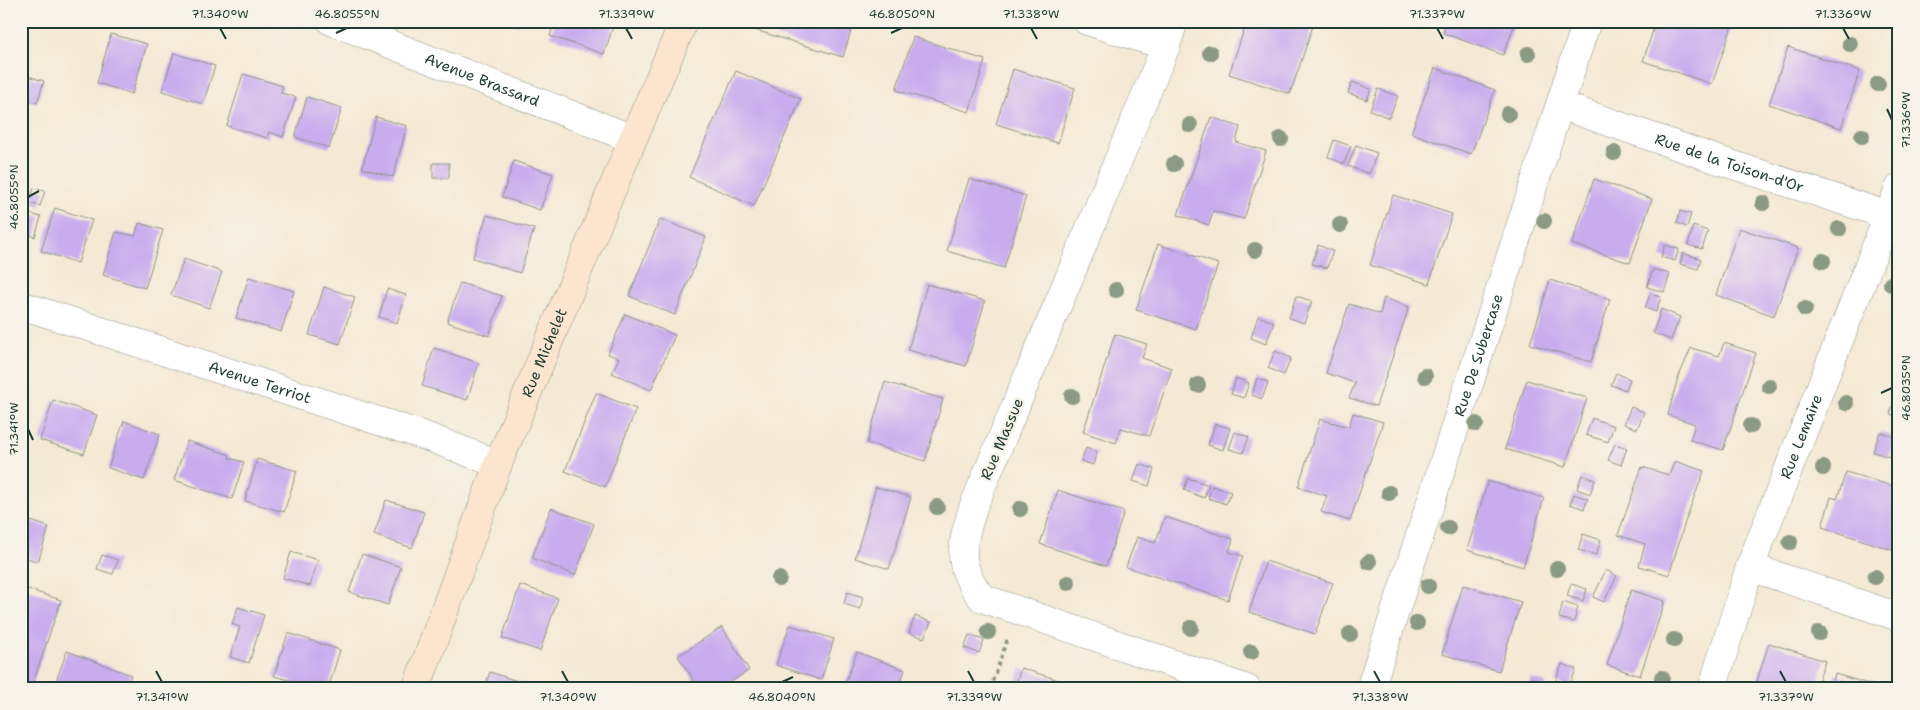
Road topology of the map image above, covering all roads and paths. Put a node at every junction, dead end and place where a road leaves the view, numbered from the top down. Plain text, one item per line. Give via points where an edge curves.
1 (331, 21) edge
2 (684, 21) edge
3 (1087, 21) edge
4 (1587, 21) edge
5 (1170, 34) edge
6 (1560, 105) junction
7 (633, 139) junction
8 (1899, 188) edge
9 (1894, 218) edge
10 (21, 305) edge
11 (498, 464) junction
12 (1750, 567) junction
13 (1017, 611) junction
14 (1899, 617) edge
15 (416, 689) edge
16 (990, 689) edge
17 (1247, 689) edge
18 (1370, 689) edge
19 (1712, 689) edge

1 - 7 street, Avenue Brassard
2 - 7 street, Rue Michelet
3 - 5 street
4 - 6 street, Rue De Subercase
5 - 13 street, Rue Massue via 974,505 963,542 964,570 971,585 982,598
6 - 9 street, Rue de la Toison-d'Or
6 - 18 street, Rue De Subercase
7 - 11 street, Rue Michelet
8 - 9 street, Rue Lemaire
9 - 12 street, Rue Lemaire
10 - 11 street, Avenue Terriot via 428,437
11 - 15 street, Rue Michelet
12 - 14 street
12 - 19 street, Rue Lemaire
13 - 16 path
13 - 17 street, Rue Massue

